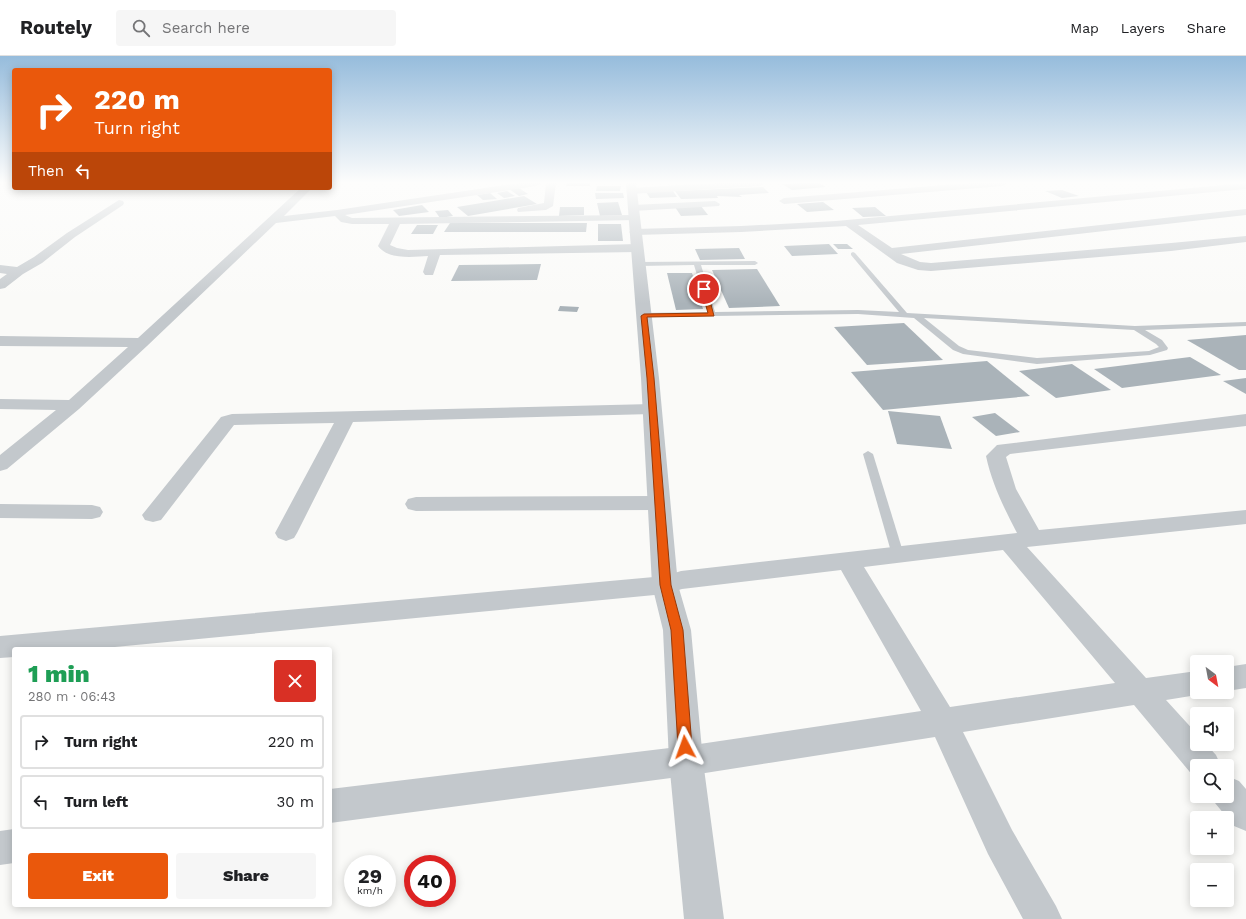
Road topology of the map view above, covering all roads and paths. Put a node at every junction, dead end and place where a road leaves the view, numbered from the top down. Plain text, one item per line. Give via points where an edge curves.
1 (89, 223) edge
2 (270, 223) edge
3 (395, 223) edge
4 (614, 223) edge
5 (634, 223) edge
6 (639, 223) edge
7 (673, 223) edge
8 (799, 223) edge
9 (844, 223) edge
10 (848, 223) edge
11 (1148, 223) edge
12 (801, 226) junction
13 (1021, 238) junction
14 (1246, 239) edge
15 (435, 252) junction
16 (888, 252) junction
17 (853, 254) dead end
18 (1063, 256) junction
19 (697, 263) junction
20 (755, 263) dead end
21 (0, 269) edge
22 (19, 271) junction
23 (428, 272) dead end
24 (0, 285) edge
25 (712, 314) junction
26 (905, 315) junction
27 (644, 316) junction
28 (917, 316) junction
29 (1246, 324) edge
30 (1135, 328) junction
31 (0, 341) edge
32 (142, 343) junction
33 (0, 404) edge
34 (73, 404) junction
35 (652, 409) junction
36 (347, 416) junction
37 (1246, 420) edge
38 (868, 454) dead end
39 (0, 465) edge
40 (659, 503) junction
41 (416, 504) dead end
42 (0, 511) edge
43 (92, 512) dead end
44 (153, 515) dead end
45 (1246, 517) edge
46 (286, 533) dead end
47 (1020, 540) junction
48 (898, 555) junction
49 (848, 561) junction
50 (665, 585) junction
51 (0, 647) edge
52 (1246, 676) edge
53 (1234, 678) edge
54 (1190, 684) edge
55 (1140, 691) junction
56 (944, 722) junction
57 (1199, 759) edge
58 (686, 761) junction
59 (1234, 800) edge
60 (332, 806) edge
61 (1246, 814) edge
62 (12, 846) edge
63 (0, 848) edge
64 (704, 919) edge
65 (1043, 919) edge

1 - 22 street
2 - 32 street
3 - 15 street via 384,246 389,250
4 - 15 street
5 - 27 street
6 - 19 lane
7 - 12 street via 741,229
8 - 12 street
9 - 12 street
10 - 16 street
11 - 13 street
13 - 16 street
13 - 18 street
14 - 18 street
15 - 23 street
16 - 18 street via 908,264 931,267
17 - 26 lane
19 - 20 lane
19 - 25 lane
21 - 22 street
22 - 24 street
25 - 26 lane via 858,312
25 - 27 lane
26 - 28 lane
27 - 35 street
28 - 30 lane
28 - 30 lane via 956,348 966,352 1037,361 1150,353 1164,348 1159,342
29 - 30 lane
31 - 32 street
32 - 34 street
33 - 34 street
34 - 39 street
35 - 36 street
35 - 40 street
36 - 44 street via 237,419 228,422
36 - 46 street
37 - 47 street via 1004,449 996,456 998,468
38 - 48 lane
40 - 41 street
40 - 50 street
42 - 43 street
45 - 47 street
47 - 48 street
47 - 55 street
48 - 49 street
49 - 50 street via 681,580
49 - 56 street
50 - 51 street
50 - 58 street via 677,630
52 - 53 street
54 - 55 street
55 - 56 street
55 - 57 street
56 - 58 street
56 - 65 street via 1000,842
58 - 60 street
58 - 64 street
59 - 61 street
62 - 63 street

